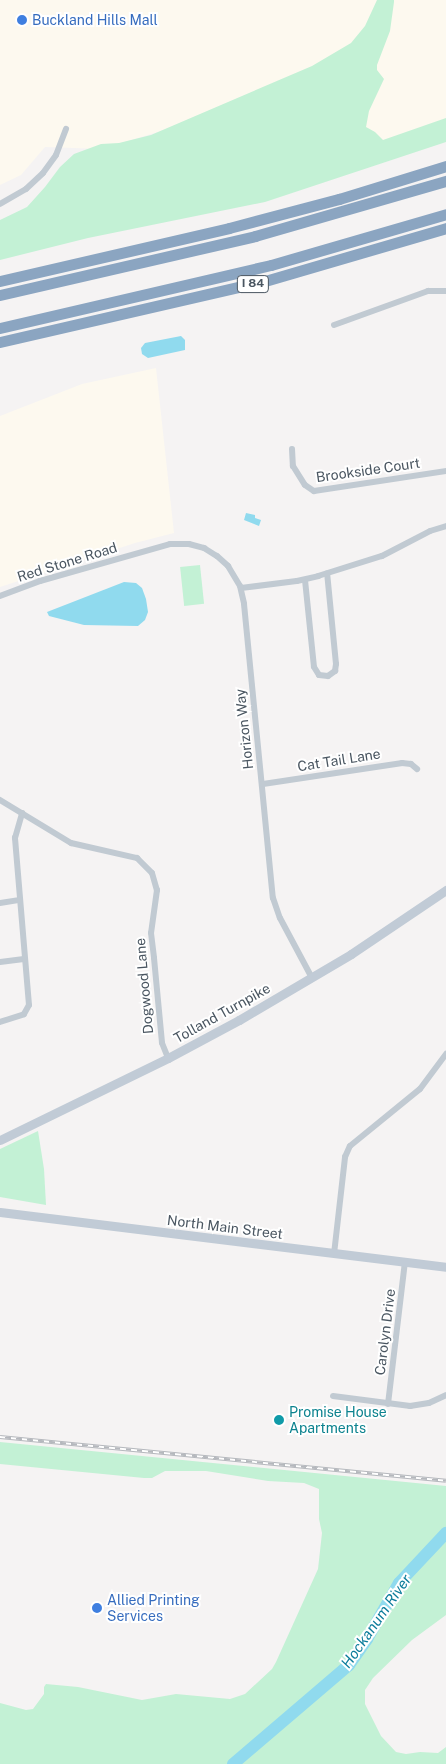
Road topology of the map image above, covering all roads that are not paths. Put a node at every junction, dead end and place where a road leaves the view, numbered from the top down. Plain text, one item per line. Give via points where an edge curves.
1 (66, 128) dead end
2 (446, 166) edge
3 (446, 180) edge
4 (0, 204) edge
5 (446, 214) edge
6 (446, 228) edge
7 (0, 281) edge
8 (446, 291) edge
9 (0, 295) edge
10 (334, 325) dead end
11 (0, 328) edge
12 (58, 329) junction
13 (0, 342) edge
14 (0, 349) edge
15 (292, 449) dead end
16 (446, 471) edge
17 (446, 526) edge
18 (141, 552) joint
19 (327, 573) junction
20 (305, 580) junction
21 (241, 588) junction
22 (0, 596) edge
23 (417, 769) dead end
24 (263, 784) junction
25 (0, 800) edge
26 (22, 813) junction
27 (446, 890) edge
28 (20, 900) junction
29 (0, 903) edge
30 (24, 959) junction
31 (0, 962) edge
32 (312, 978) junction
33 (0, 1022) edge
34 (446, 1054) edge
35 (168, 1058) junction
36 (0, 1140) edge
37 (0, 1212) edge
38 (334, 1254) junction
39 (406, 1262) junction
40 (446, 1268) edge
41 (333, 1396) dead end
42 (446, 1396) edge
43 (388, 1404) junction

1 - 4 street via 56,154 43,173 19,194
2 - 7 highway via 230,228
3 - 9 highway via 255,236
5 - 11 highway via 262,267
6 - 12 highway, I 84 via 265,281
8 - 10 street via 428,291
12 - 13 highway, I 84
12 - 14 highway
15 - 16 street, Brookside Court via 294,467 305,486 314,491
17 - 19 street via 382,556
18 - 21 street, Horizon Way via 174,544 200,547 223,560
18 - 22 street, Red Stone Road
19 - 20 street
19 - 20 street via 336,664 334,672 328,676 318,674 314,667
20 - 21 street
21 - 24 street, Horizon Way
23 - 24 street, Cat Tail Lane via 402,763
24 - 32 street, Horizon Way via 274,901
25 - 26 street, Dogwood Lane
26 - 28 street via 15,838
26 - 35 street, Dogwood Lane via 71,843 137,858 152,873 157,890 151,933 162,1043
27 - 32 street, Tolland Turnpike
28 - 29 street
28 - 30 street
30 - 31 street
30 - 33 street via 29,1005 24,1014
32 - 35 street, Tolland Turnpike
34 - 38 street via 420,1089 350,1146 345,1157
35 - 36 street, Tolland Turnpike
37 - 38 street, North Main Street
38 - 39 street, North Main Street
39 - 40 street, North Main Street
39 - 43 street, Carolyn Drive
41 - 43 street
42 - 43 street via 410,1406

